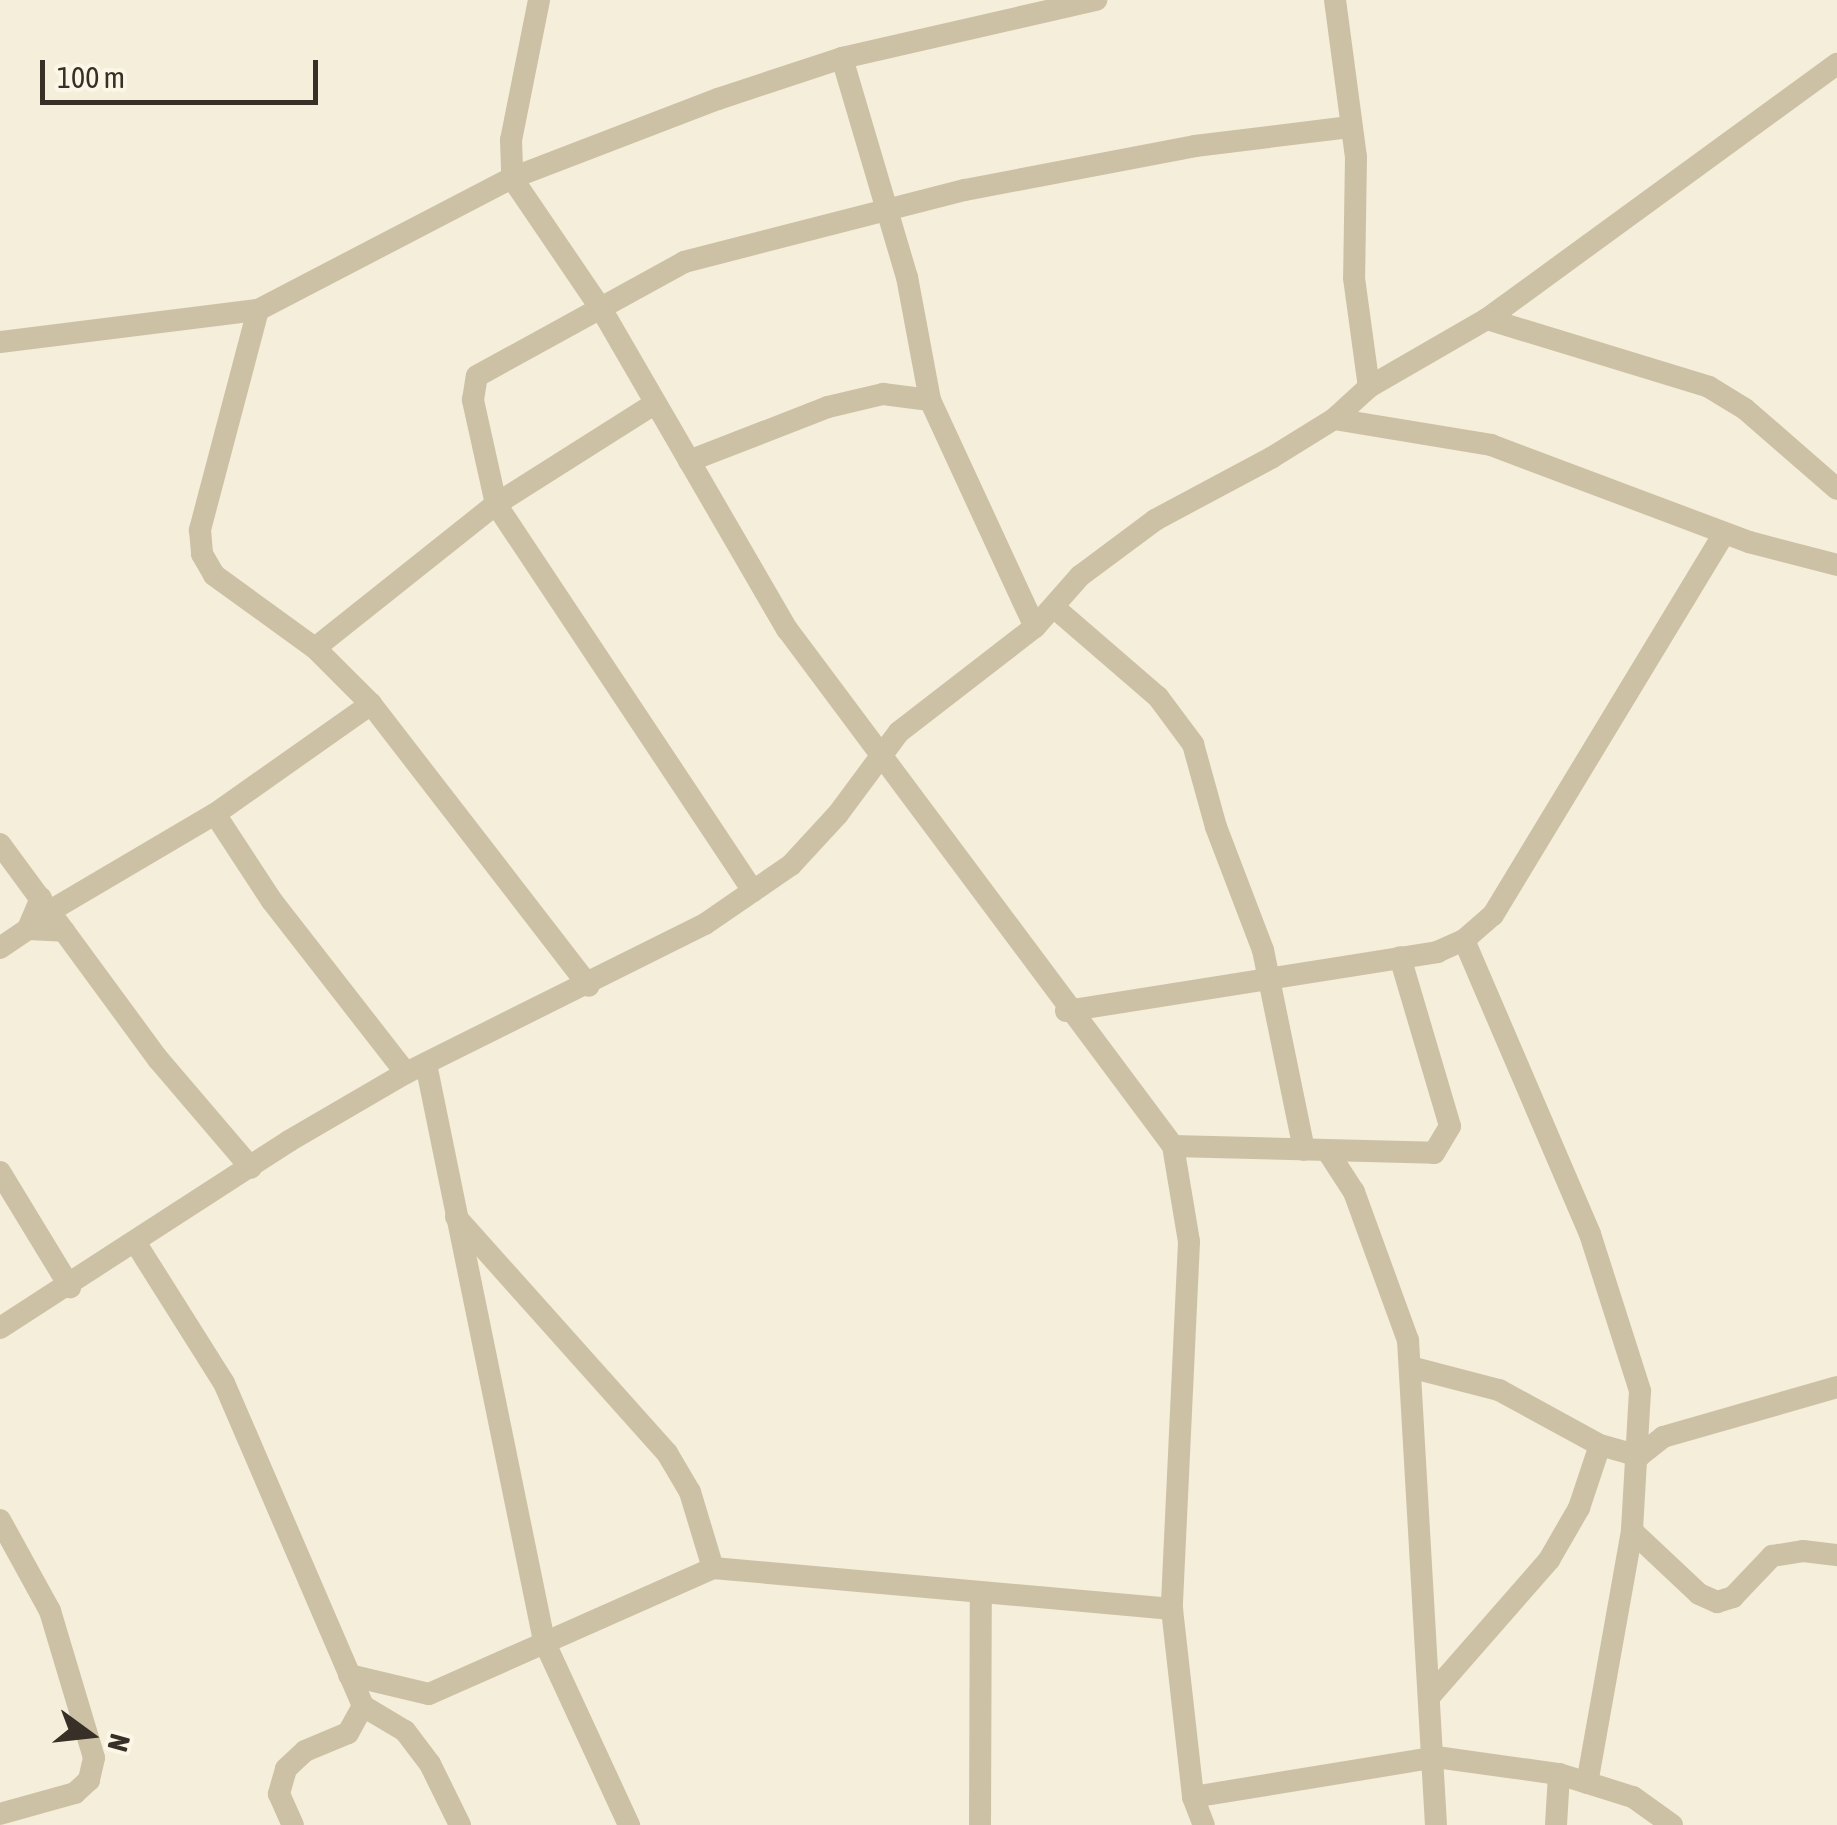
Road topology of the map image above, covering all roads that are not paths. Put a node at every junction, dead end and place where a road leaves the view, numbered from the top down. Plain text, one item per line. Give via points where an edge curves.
1 (539, 0) edge
2 (1096, 0) edge
3 (1335, 0) edge
4 (842, 58) junction
5 (1837, 64) edge
6 (1350, 127) junction
7 (512, 178) junction
8 (886, 214) junction
9 (258, 310) junction
10 (603, 312) junction
11 (1488, 319) junction
12 (0, 342) edge
13 (1370, 387) junction
14 (930, 400) junction
15 (654, 404) junction
16 (1334, 419) junction
17 (689, 461) junction
18 (1837, 490) edge
19 (496, 504) junction
20 (1724, 532) junction
21 (1837, 565) edge
22 (1056, 609) junction
23 (1035, 627) junction
24 (315, 648) junction
25 (371, 704) junction
26 (881, 758) junction
27 (216, 814) junction
28 (0, 844) edge
29 (753, 891) junction
30 (45, 905) junction
31 (28, 929) junction
32 (64, 931) junction
33 (1464, 940) junction
34 (0, 948) edge
35 (1400, 957) junction
36 (1270, 974) junction
37 (590, 986) junction
38 (1066, 1011) junction
39 (416, 1069) junction
40 (1173, 1146) junction
41 (1304, 1150) junction
42 (1328, 1152) junction
43 (251, 1168) junction
44 (0, 1172) edge
45 (456, 1217) junction
46 (137, 1245) junction
47 (70, 1287) junction
48 (0, 1328) edge
49 (1410, 1367) junction
50 (1837, 1387) edge
51 (1600, 1445) junction
52 (1639, 1456) junction
53 (0, 1520) edge
54 (1632, 1532) junction
55 (1837, 1556) edge
56 (712, 1568) junction
57 (981, 1594) junction
58 (1172, 1609) junction
59 (544, 1641) junction
60 (350, 1675) junction
61 (1430, 1696) junction
62 (362, 1706) junction
63 (1436, 1758) junction
64 (1559, 1774) junction
65 (1587, 1783) junction
66 (1193, 1797) junction
67 (0, 1814) edge
68 (293, 1825) edge
69 (460, 1825) edge
70 (629, 1825) edge
71 (980, 1825) edge
72 (1204, 1825) edge
73 (1436, 1825) edge
74 (1556, 1825) edge
75 (1672, 1825) edge

1 - 7 street via 516,109
2 - 4 street
3 - 6 street
4 - 7 street
4 - 8 street
5 - 11 street
6 - 8 street via 1179,149 965,190
6 - 13 street via 1354,278
7 - 9 street
7 - 10 street
8 - 10 street via 684,262 621,292
8 - 14 street via 907,277
9 - 12 street
9 - 24 street via 200,530 202,554 214,575
10 - 15 street
10 - 19 street via 477,376 472,385
11 - 13 street
11 - 18 street via 1709,387 1745,408
13 - 16 street
14 - 17 street via 882,394 828,407
14 - 23 street
15 - 17 street
15 - 19 street
16 - 20 street via 1492,444
16 - 22 street via 1154,520 1080,576
17 - 26 street via 787,629
19 - 24 street
19 - 29 street
20 - 21 street
20 - 33 street via 1493,915
22 - 23 street
22 - 36 street via 1158,697 1193,744
23 - 26 street via 924,709
24 - 25 street
25 - 27 street
25 - 37 street
26 - 29 street via 790,865
26 - 38 street
27 - 30 street
27 - 39 street via 272,901
28 - 30 street
29 - 37 street
30 - 31 street
30 - 32 street
31 - 32 street
31 - 34 street
32 - 43 street via 158,1059
33 - 35 street
33 - 52 street via 1561,1162 1629,1344 1640,1391
35 - 36 street
35 - 42 street via 1450,1126 1447,1139 1434,1153
36 - 38 street
36 - 41 street
37 - 39 street
38 - 40 street
39 - 43 street
39 - 45 street
40 - 41 street
40 - 58 street via 1189,1242
41 - 42 street
42 - 49 street via 1354,1192 1400,1312
43 - 46 street
44 - 47 street
45 - 56 street via 667,1453 690,1492
45 - 59 street
46 - 47 street
46 - 60 street via 224,1383
47 - 48 street
49 - 51 street via 1524,1400
49 - 61 street
50 - 52 street via 1663,1437
51 - 52 street
51 - 61 street via 1550,1560
52 - 54 street
53 - 67 street via 50,1611 94,1758 89,1780 75,1793
54 - 55 street via 1717,1602 1733,1596 1772,1556 1804,1550
54 - 65 street
56 - 57 street
56 - 59 street
57 - 58 street
57 - 71 street
58 - 66 street
59 - 60 street via 429,1694
59 - 70 street
60 - 62 street
61 - 63 street
62 - 68 street via 348,1734 305,1750 286,1769 279,1794
62 - 69 street via 405,1730
63 - 64 street
63 - 66 street
63 - 73 street
64 - 65 street
64 - 74 street
65 - 75 street via 1633,1798
66 - 72 street

